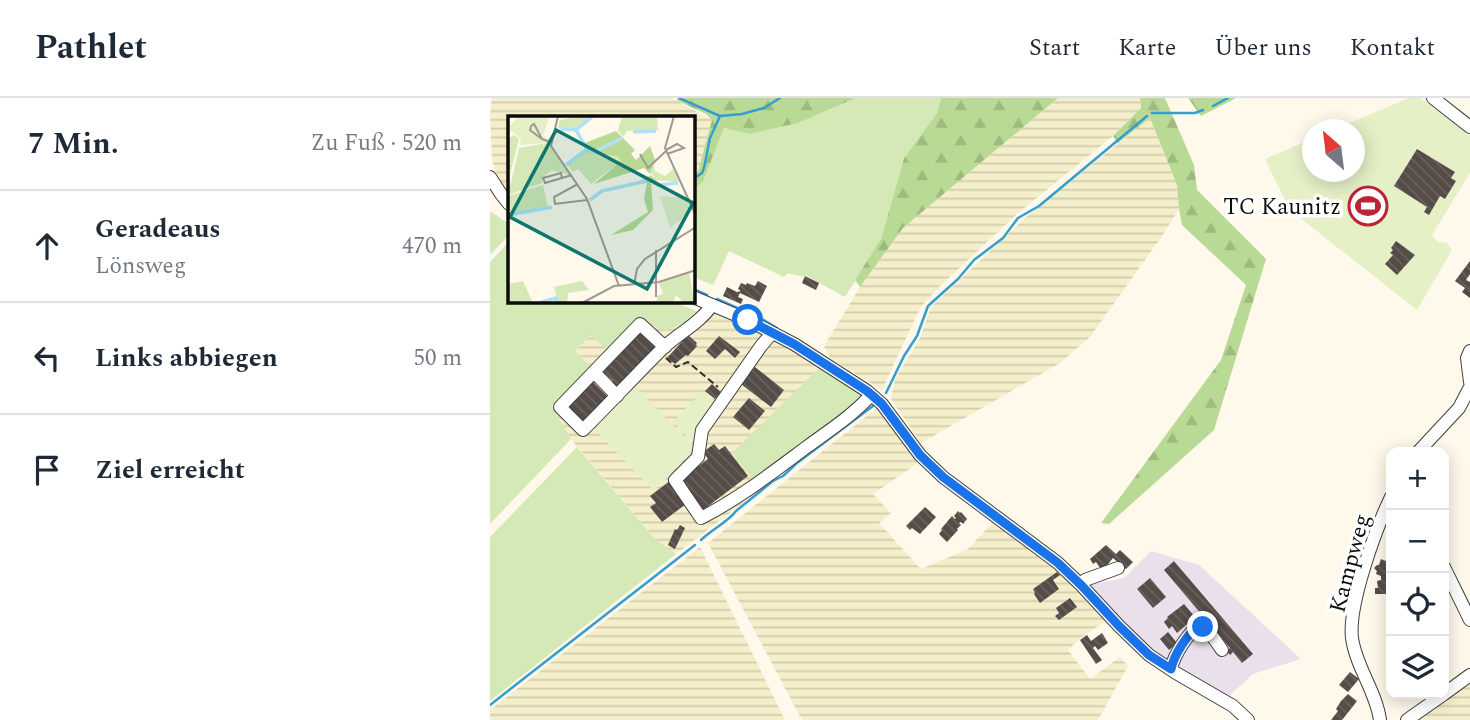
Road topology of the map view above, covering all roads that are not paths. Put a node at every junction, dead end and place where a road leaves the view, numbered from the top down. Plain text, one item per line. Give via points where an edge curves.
1 (1433, 98) edge
2 (1470, 127) edge
3 (491, 182) edge
4 (508, 203) edge
5 (695, 298) edge
6 (712, 305) junction
7 (772, 333) junction
8 (665, 347) junction
9 (1470, 351) edge
10 (593, 372) junction
11 (1470, 385) edge
12 (872, 395) junction
13 (617, 396) junction
14 (1423, 447) edge
15 (1386, 508) edge
16 (1118, 568) dead end
17 (1447, 573) edge
18 (1082, 586) junction
19 (1470, 620) edge
20 (1223, 650) dead end
21 (1171, 669) junction
22 (1470, 674) edge
23 (1449, 690) edge
24 (1437, 699) edge
25 (1248, 720) edge
26 (1380, 720) edge
27 (1408, 720) edge

1 - 2 street
3 - 4 street
5 - 6 street
6 - 7 street
6 - 8 street via 704,317
7 - 12 street
7 - 12 street via 702,430 698,457 675,480 701,518 763,480
8 - 10 street via 640,324
8 - 13 street
9 - 11 street
10 - 13 street
10 - 13 street via 560,407 583,430
11 - 14 street via 1459,408
12 - 18 street via 943,477
15 - 26 street, Kampweg via 1356,600 1352,638
16 - 18 street via 1085,580
17 - 19 street
18 - 21 street via 1149,655
20 - 21 street via 1199,626
21 - 25 street
22 - 23 street
24 - 27 street

